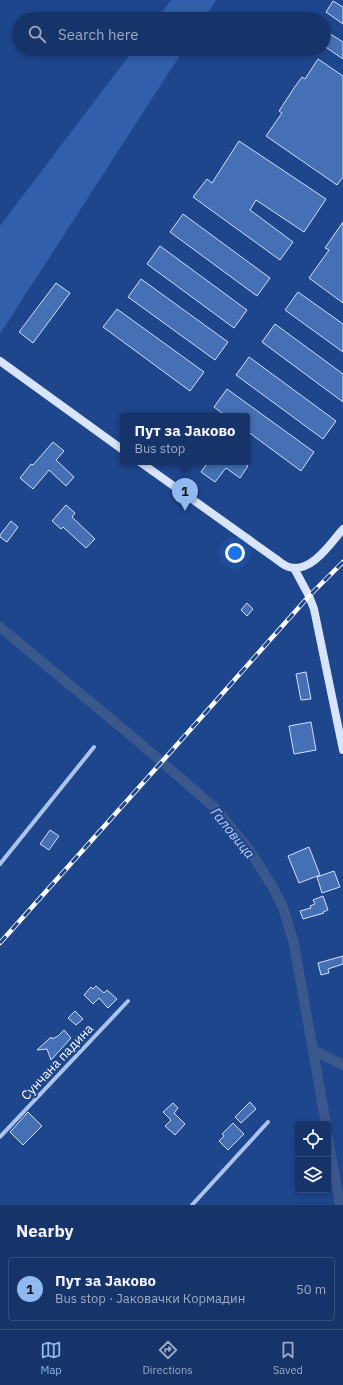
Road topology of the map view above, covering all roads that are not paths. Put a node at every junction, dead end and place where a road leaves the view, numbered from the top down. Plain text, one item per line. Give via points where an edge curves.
1 (0, 361) edge
2 (120, 448) edge
3 (144, 465) edge
4 (343, 529) edge
5 (294, 568) junction
6 (94, 747) dead end
7 (343, 750) edge
8 (0, 864) edge
9 (128, 1001) dead end
10 (268, 1122) dead end
11 (0, 1137) edge
12 (192, 1205) edge

1 - 2 main road
3 - 5 main road via 285,566
4 - 5 main road via 307,566
5 - 7 main road via 314,609
6 - 8 street
9 - 11 street, Сунчана падина
10 - 12 street

